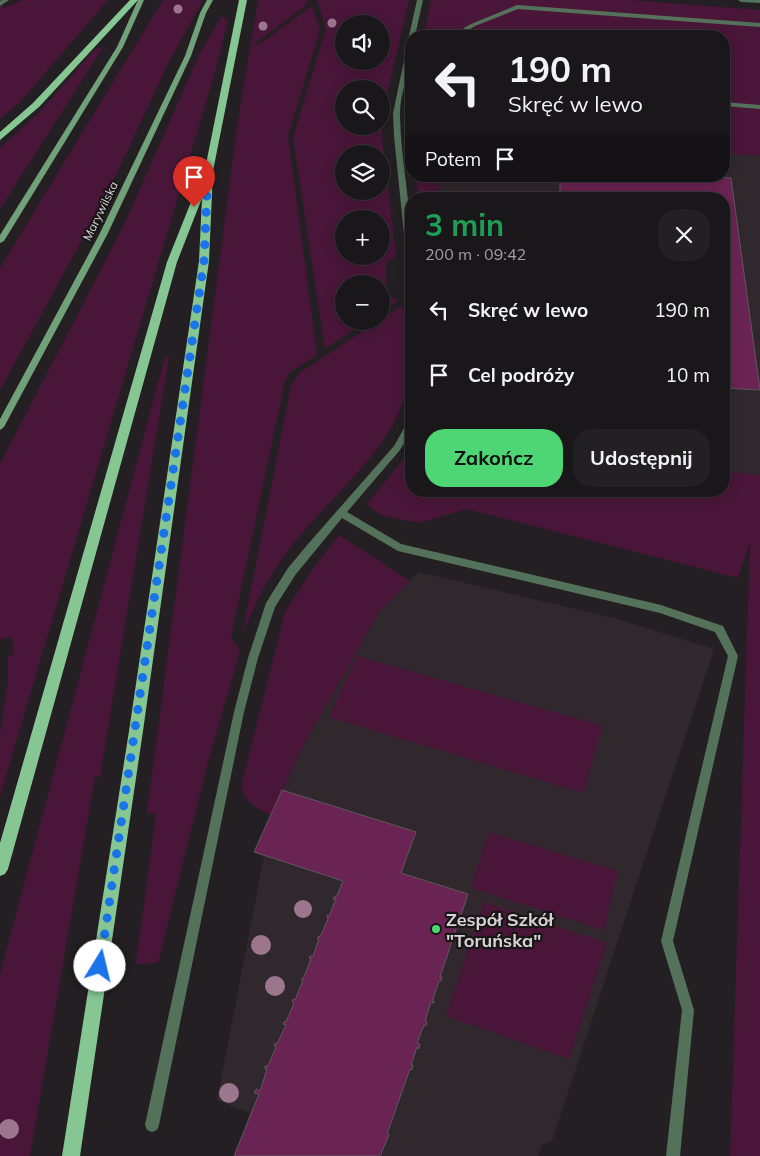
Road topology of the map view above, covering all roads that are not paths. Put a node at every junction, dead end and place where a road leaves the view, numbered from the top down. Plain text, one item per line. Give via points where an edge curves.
1 (6, 0) edge
2 (134, 0) edge
3 (141, 0) edge
4 (210, 0) edge
5 (244, 0) edge
6 (420, 0) edge
7 (741, 0) edge
8 (760, 1) edge
9 (0, 4) edge
10 (760, 25) edge
11 (413, 30) edge
12 (465, 30) edge
13 (405, 70) edge
14 (730, 104) edge
15 (760, 107) edge
16 (0, 137) edge
17 (208, 171) junction
18 (405, 209) edge
19 (0, 241) edge
20 (0, 427) edge
21 (405, 434) edge
22 (340, 512) junction
23 (0, 869) edge
24 (152, 1125) dead end
25 (71, 1156) edge
26 (673, 1156) edge

1 - 9 street
2 - 16 main road via 36,105
3 - 19 main road via 120,47
4 - 20 main road, Marywilska via 188,56 103,235
5 - 17 main road
6 - 11 street
7 - 8 street
10 - 12 street via 517,7
13 - 18 street via 396,113
14 - 15 street
17 - 23 main road via 172,262
17 - 25 main road via 204,261
21 - 22 street via 397,448
22 - 24 street via 292,571 270,606 253,658
22 - 26 street via 398,547 661,609 720,628 733,656 667,941 688,1010

